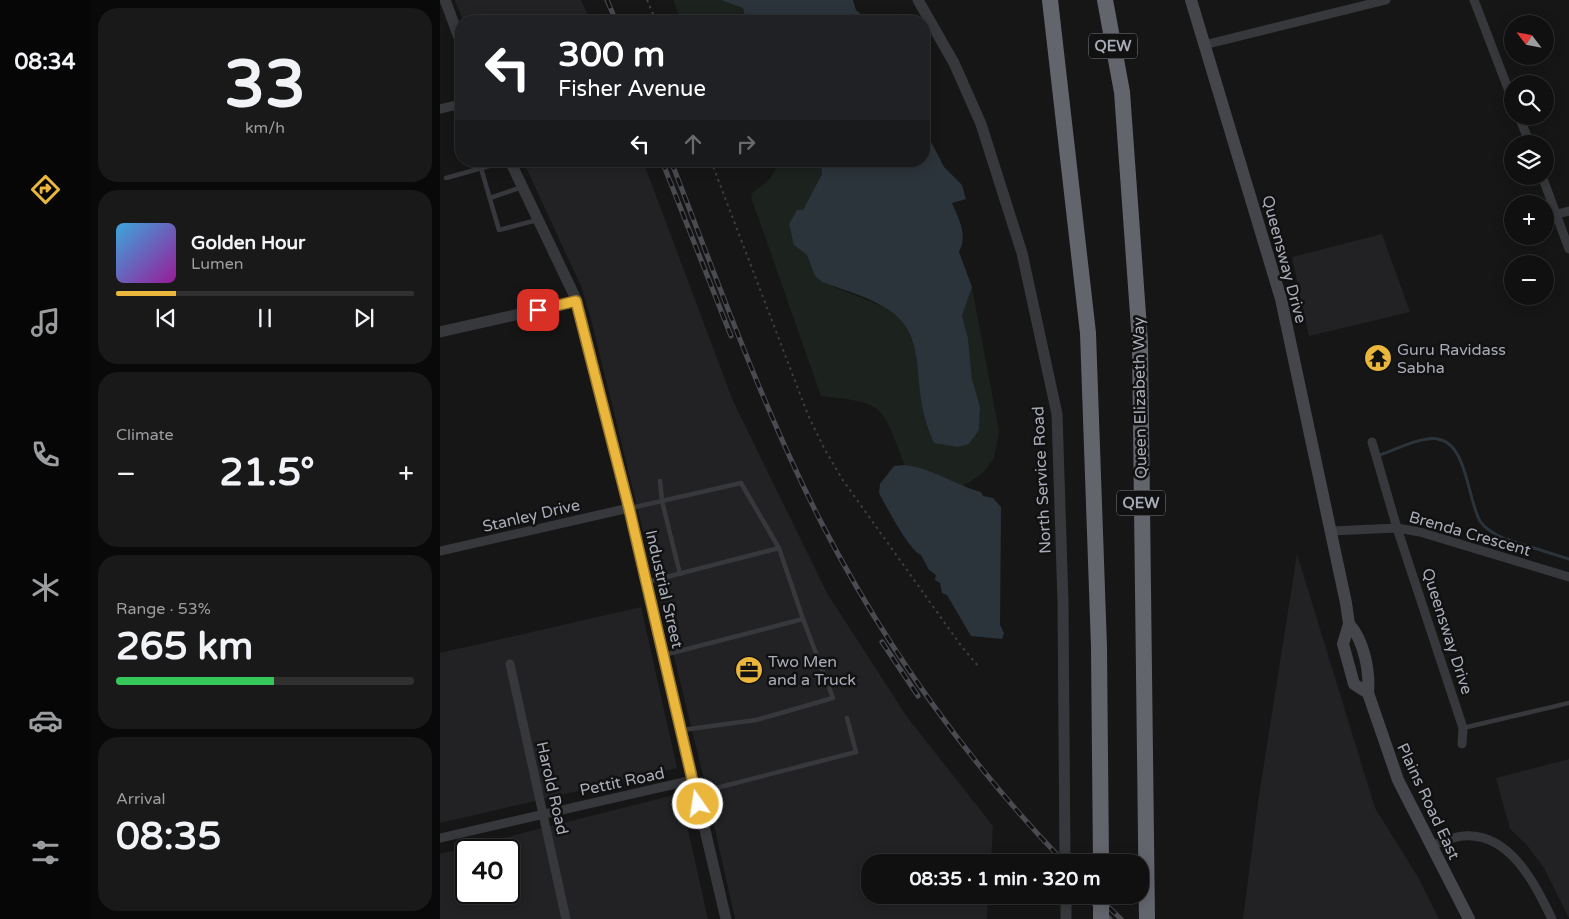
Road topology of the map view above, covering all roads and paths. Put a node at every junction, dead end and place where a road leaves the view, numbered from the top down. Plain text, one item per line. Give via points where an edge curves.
1 (445, 0) edge
2 (647, 0) edge
3 (918, 0) edge
4 (1045, 0) edge
5 (1050, 0) edge
6 (1105, 0) edge
7 (1191, 0) edge
8 (1386, 0) edge
9 (1474, 0) edge
10 (653, 15) edge
11 (927, 15) edge
12 (930, 21) edge
13 (455, 27) edge
14 (1204, 46) junction
15 (1504, 78) edge
16 (1061, 92) junction
17 (455, 105) edge
18 (440, 109) edge
19 (485, 167) edge
20 (512, 167) edge
21 (713, 167) edge
22 (481, 168) junction
23 (446, 178) dead end
24 (1546, 185) edge
25 (522, 187) junction
26 (490, 198) junction
27 (1569, 211) edge
28 (1557, 214) junction
29 (538, 220) junction
30 (1569, 249) edge
31 (576, 301) junction
32 (440, 332) edge
33 (1372, 442) dead end
34 (660, 481) dead end
35 (662, 501) junction
36 (629, 508) junction
37 (1398, 528) junction
38 (1331, 531) junction
39 (779, 548) junction
40 (440, 551) edge
41 (680, 574) junction
42 (1569, 577) edge
43 (646, 582) junction
44 (802, 619) junction
45 (664, 655) junction
46 (510, 664) dead end
47 (978, 666) dead end
48 (1569, 703) edge
49 (847, 718) dead end
50 (1463, 728) junction
51 (681, 730) junction
52 (1462, 744) dead end
53 (693, 780) junction
54 (696, 793) junction
55 (543, 813) junction
56 (440, 838) edge
57 (1430, 846) junction
58 (1065, 854) edge
59 (1101, 854) edge
60 (1066, 904) edge
61 (1101, 904) edge
62 (1147, 917) edge
63 (1066, 918) edge
64 (566, 919) edge
65 (726, 919) edge
66 (1101, 919) edge
67 (1469, 919) edge
68 (1552, 919) edge

1 - 13 street
2 - 10 path
3 - 11 street, North Service Road
4 - 16 highway
5 - 16 highway, QEW
6 - 62 highway, Queen Elizabeth Way / QEW via 1122,92 1140,342
7 - 14 main road, Queensway Drive
8 - 14 street
9 - 15 street
12 - 58 street, North Service Road via 954,63 981,124 1022,253 1057,414 1063,602
14 - 38 main road, Queensway Drive via 1281,299
16 - 59 highway, QEW via 1088,333 1099,647
17 - 18 street
19 - 22 lane
20 - 25 street, Industrial Street
21 - 47 path via 808,415 824,448 872,523
22 - 23 lane
22 - 26 lane
24 - 28 street
25 - 26 lane
25 - 29 street, Industrial Street
26 - 29 lane via 499,230
27 - 28 street
28 - 30 street
29 - 31 street, Industrial Street
31 - 32 street
31 - 36 street, Industrial Street
33 - 37 street, Queensway Drive
34 - 35 lane
35 - 36 lane
35 - 39 lane via 741,483
35 - 41 lane
36 - 40 street, Stanley Drive
36 - 43 street, Industrial Street
37 - 38 street, Brenda Crescent
37 - 42 street, Brenda Crescent
37 - 50 street, Queensway Drive
38 - 57 main road, Plains Road East via 1349,624 1357,632 1370,680 1368,694 1398,780
39 - 41 lane
39 - 44 lane
41 - 43 lane
43 - 45 street, Industrial Street
44 - 45 lane
44 - 51 lane via 833,698 756,720
45 - 51 street, Industrial Street
46 - 55 street, Harold Road
48 - 50 lane
49 - 54 lane via 856,752
50 - 52 street, Queensway Drive
51 - 53 street, Industrial Street
53 - 54 street, Industrial Street
53 - 55 street, Pettit Road
54 - 65 street, Industrial Street
55 - 56 street, Pettit Road
55 - 64 street, Harold Road
57 - 67 main road, Plains Road East
57 - 68 street via 1464,836 1489,840 1504,848 1517,860
60 - 63 street
61 - 66 highway, bridge

